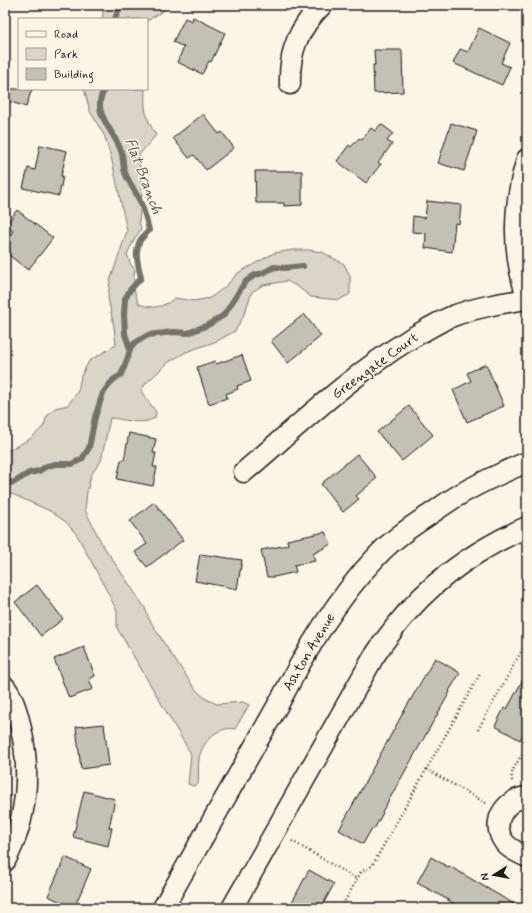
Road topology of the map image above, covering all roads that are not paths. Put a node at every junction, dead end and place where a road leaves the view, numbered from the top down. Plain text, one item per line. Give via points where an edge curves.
1 (322, 5) edge
2 (290, 84) dead end
3 (527, 159) edge
4 (527, 298) edge
5 (527, 462) edge
6 (244, 472) dead end
7 (527, 527) edge
8 (5, 687) edge
9 (522, 798) edge
10 (527, 857) edge
11 (5, 861) edge
12 (163, 908) edge
13 (232, 908) edge

1 - 2 street via 310,17 292,50
3 - 4 street via 520,181 516,219 517,251
4 - 6 street, Greengate Court via 453,316 391,351 349,382
5 - 12 street, Ashton Avenue via 458,495 378,554 323,625
7 - 13 street via 474,555 442,578 418,600 397,625 373,658
8 - 11 street via 17,714 27,766 26,795 20,824
9 - 10 street via 506,806 499,820 499,828 504,842

